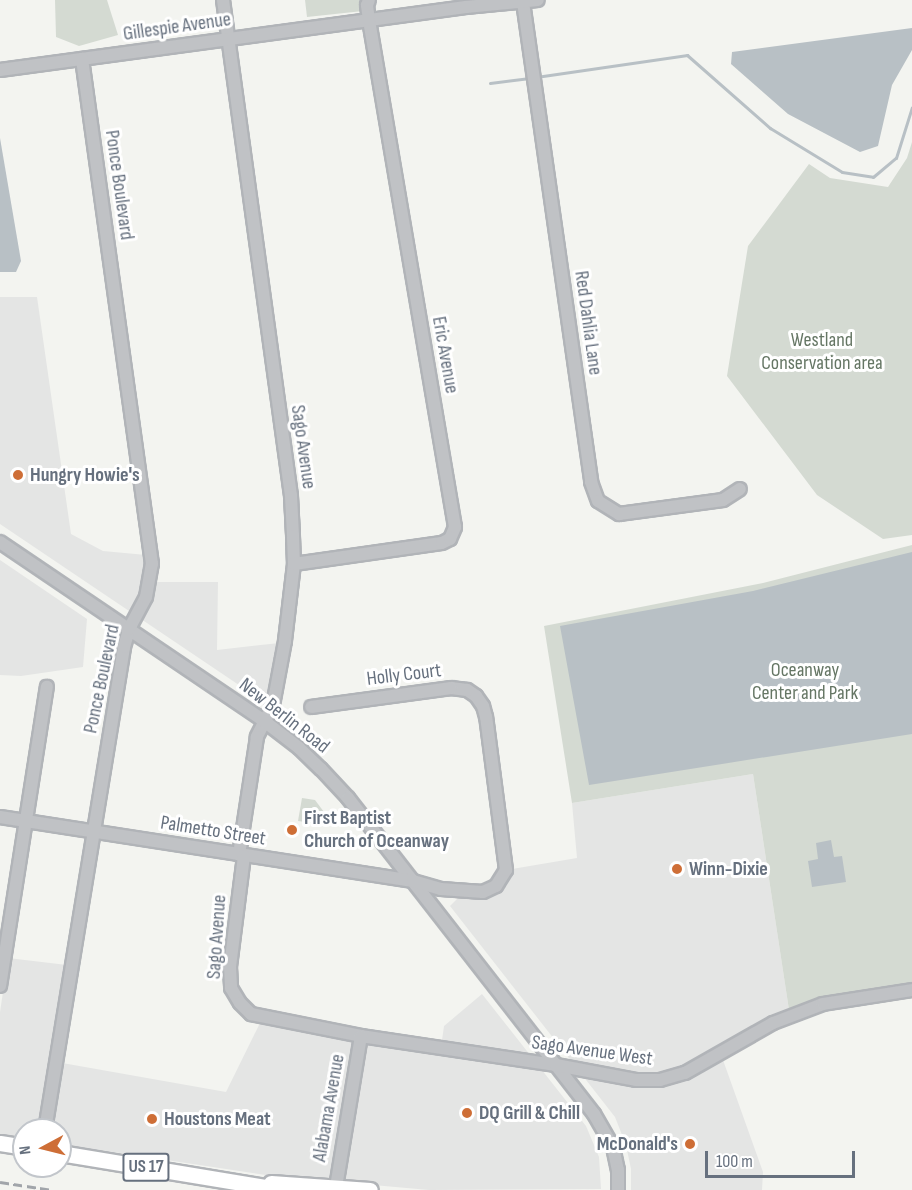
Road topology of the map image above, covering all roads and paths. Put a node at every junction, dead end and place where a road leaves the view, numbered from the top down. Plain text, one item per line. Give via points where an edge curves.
1 (223, 0) edge
2 (369, 0) edge
3 (538, 0) edge
4 (523, 2) junction
5 (369, 20) junction
6 (226, 40) junction
7 (82, 59) junction
8 (0, 70) edge
9 (740, 489) dead end
10 (0, 542) edge
11 (294, 564) junction
12 (129, 629) junction
13 (47, 687) dead end
14 (311, 707) dead end
15 (264, 721) junction
16 (0, 817) edge
17 (26, 821) junction
18 (501, 824) joint
19 (93, 832) junction
20 (241, 856) junction
21 (413, 881) junction
22 (0, 987) edge
23 (912, 990) edge
24 (251, 1014) joint
25 (361, 1036) junction
26 (556, 1065) junction
27 (47, 1118) edge
28 (72, 1155) edge
29 (232, 1180) junction
30 (336, 1186) junction
31 (283, 1190) edge
32 (370, 1190) edge
33 (618, 1190) edge

1 - 6 street, Sago Avenue
2 - 5 street, Eric Avenue
3 - 4 street, Gillespie Avenue
4 - 5 street, Gillespie Avenue
4 - 9 street, Red Dahlia Lane via 591,482 598,501 619,514 723,501
5 - 6 street, Gillespie Avenue
5 - 11 street, Eric Avenue via 455,527 450,539 442,543
6 - 7 street, Gillespie Avenue
6 - 11 street, Sago Avenue via 291,496
7 - 8 street, Gillespie Avenue
7 - 12 street, Ponce Boulevard via 152,564 146,597
10 - 12 street, New Berlin Road
11 - 15 street, Sago Avenue via 273,705
12 - 15 street, New Berlin Road
12 - 19 street, Ponce Boulevard
13 - 17 street
14 - 18 street, Holly Court via 451,688 467,690 476,696 486,717
15 - 20 street, Sago Avenue via 257,737
15 - 21 street, New Berlin Road via 321,769
16 - 17 street, Palmetto Street
17 - 19 street, Palmetto Street
17 - 22 street
18 - 21 street, Palmetto Street via 506,870 496,886 483,892 468,892
19 - 20 street, Palmetto Street
19 - 27 street, Ponce Boulevard
20 - 21 street, Palmetto Street
20 - 24 street, Sago Avenue via 231,988
21 - 26 street, New Berlin Road
23 - 26 street, Sago Avenue West via 823,1004 773,1023 684,1073 660,1080 636,1080
24 - 25 street, Sago Avenue West
25 - 26 street, Sago Avenue West
25 - 30 street, Alabama Avenue
26 - 33 street, New Berlin Road via 609,1137
28 - 29 main road, US 17
29 - 30 main road, US 17
29 - 31 main road, US 17
30 - 32 main road, US 17

